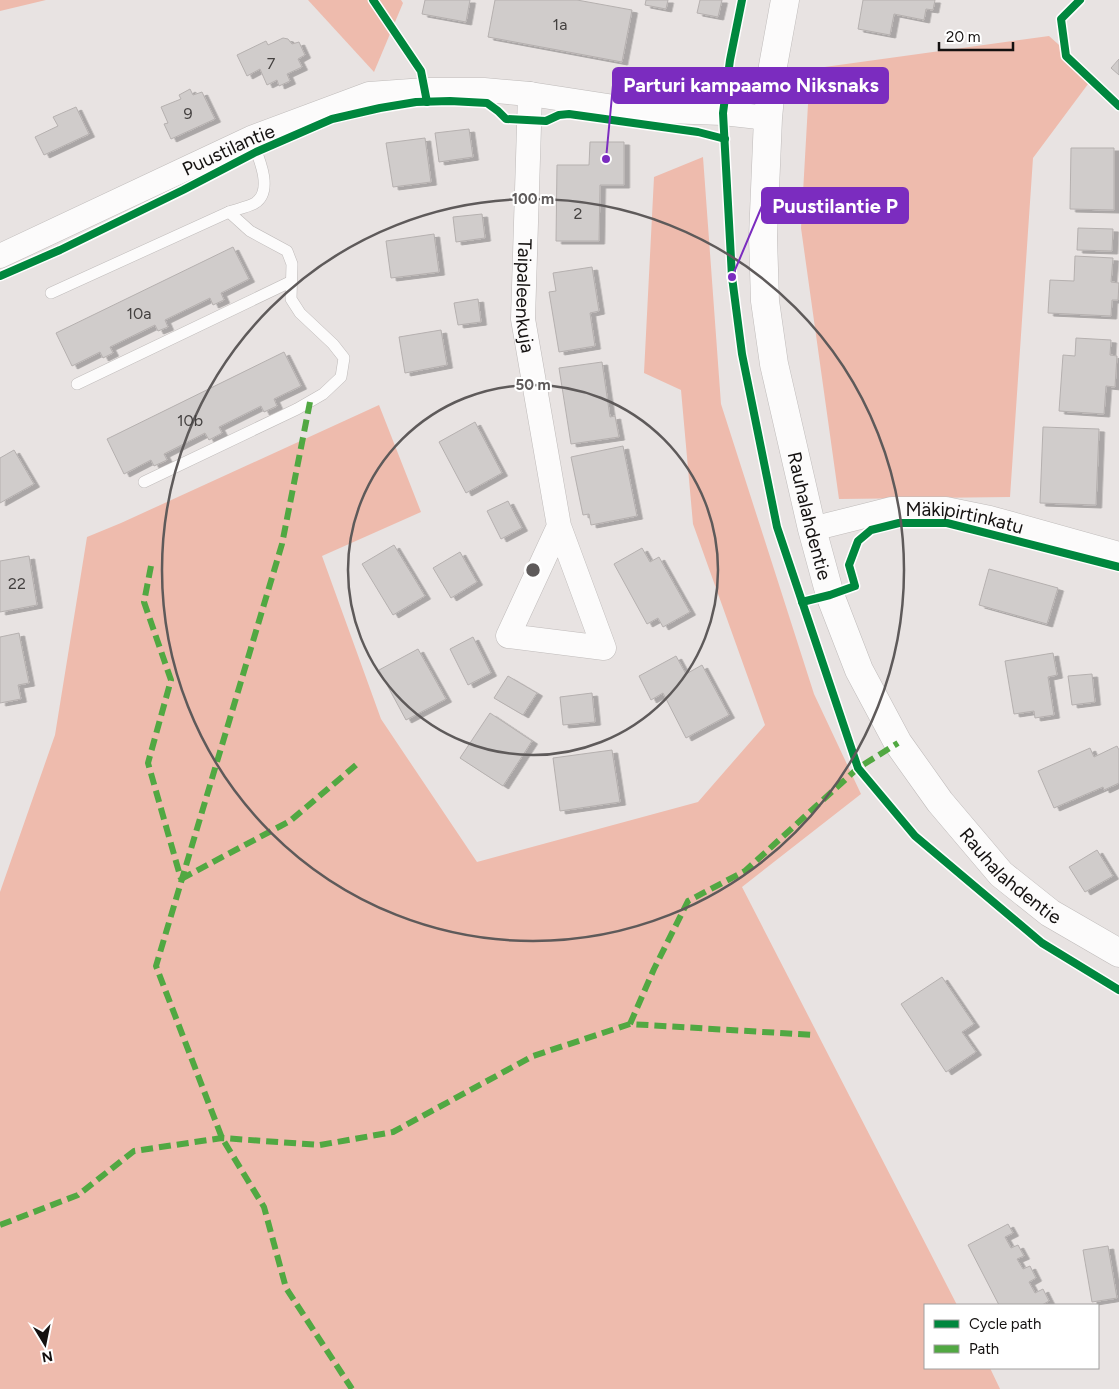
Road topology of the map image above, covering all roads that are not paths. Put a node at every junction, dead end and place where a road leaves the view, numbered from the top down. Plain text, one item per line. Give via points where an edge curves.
1 (785, 0) edge
2 (530, 94) junction
3 (768, 118) junction
4 (251, 138) junction
5 (230, 212) junction
6 (0, 256) edge
7 (290, 282) junction
8 (51, 294) dead end
9 (77, 384) dead end
10 (144, 482) dead end
11 (559, 526) junction
12 (812, 529) junction
13 (1118, 550) edge
14 (1119, 953) edge

1 - 3 main road, Rauhalahdentie via 772,66
2 - 3 street, Puustilantie via 634,110
2 - 4 street, Puustilantie via 484,90 369,94
2 - 11 street, Taipaleenkuja via 523,319
3 - 12 main road, Rauhalahdentie via 763,237 765,300 774,364
4 - 5 lane via 264,176 265,190 256,202
4 - 6 street, Puustilantie
5 - 7 lane via 250,231 287,252 292,264
5 - 8 lane
7 - 9 lane
7 - 10 lane via 291,299 300,313 344,358 341,377 323,394 297,409
11 - 11 street, Taipaleenkuja via 562,536 604,648 508,636
12 - 13 street, Mäkipirtinkatu via 892,509 946,510
12 - 14 main road, Rauhalahdentie via 830,596 859,670 898,743 940,802 1001,874 1050,913

